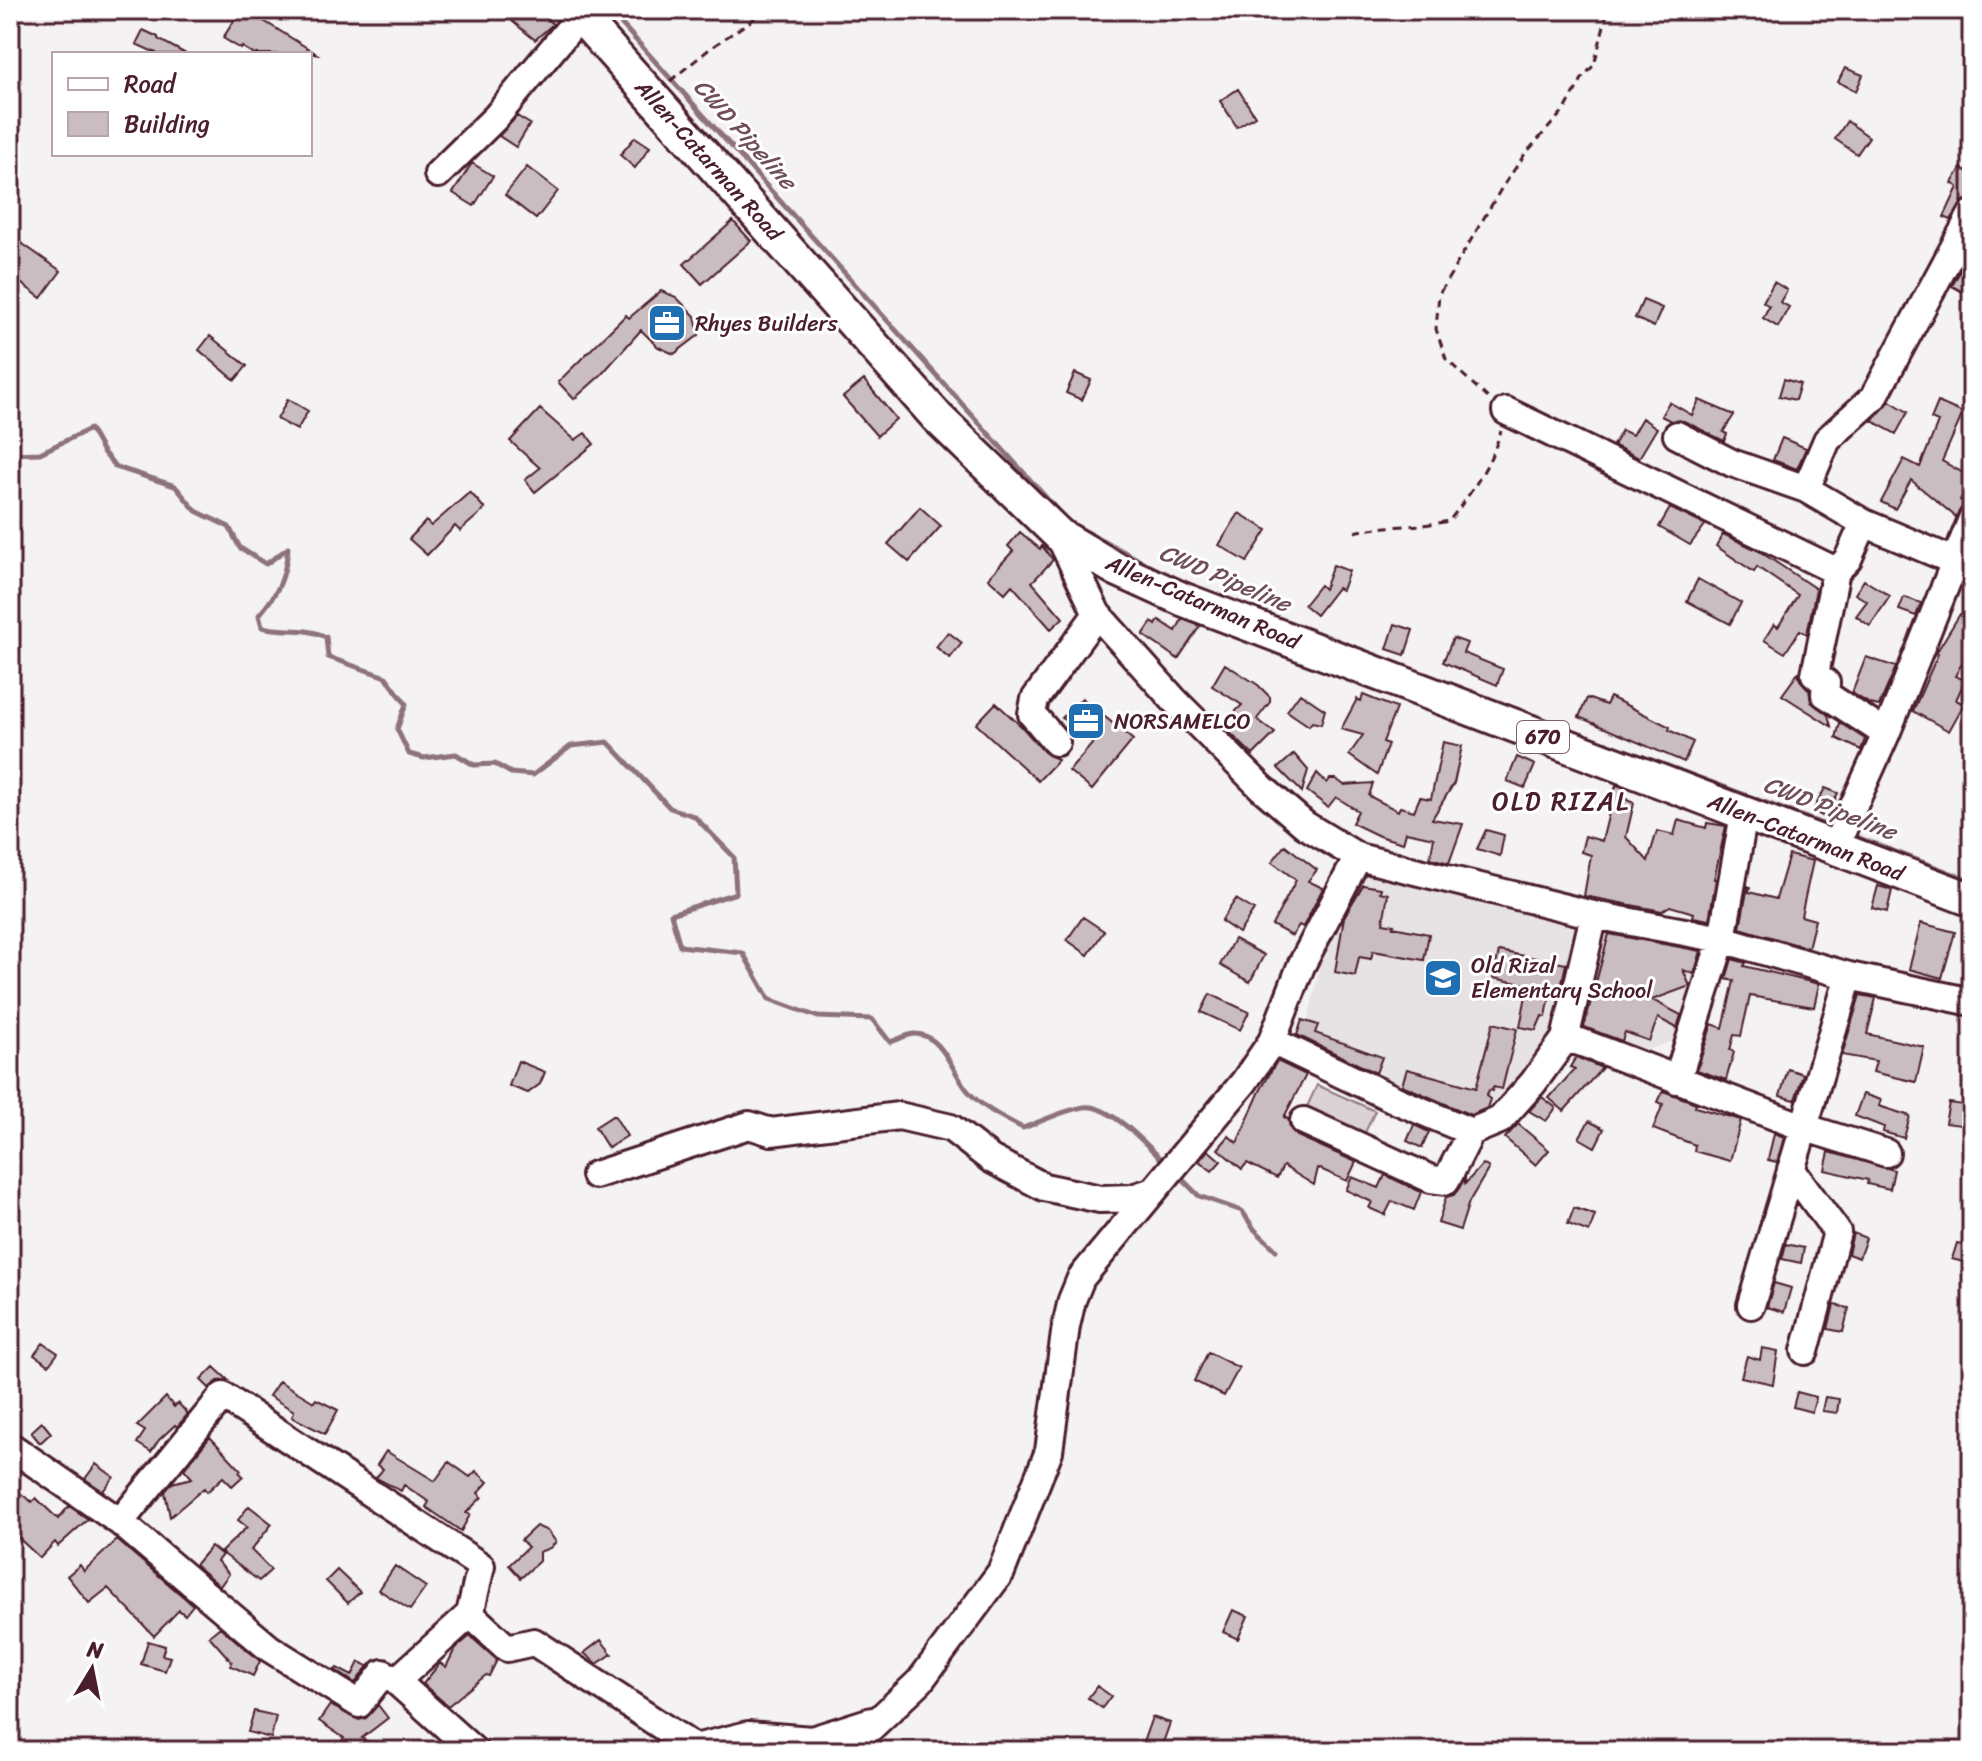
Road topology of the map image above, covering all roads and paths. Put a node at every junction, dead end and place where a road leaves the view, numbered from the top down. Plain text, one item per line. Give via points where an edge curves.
1 (767, 10) edge
2 (1608, 10) edge
3 (578, 13) edge
4 (653, 97) junction
5 (438, 174) dead end
6 (1972, 214) edge
7 (1506, 411) junction
8 (1677, 435) dead end
9 (1806, 489) junction
10 (1972, 519) edge
11 (1864, 523) junction
12 (1355, 532) dead end
13 (1059, 535) junction
14 (1954, 561) junction
15 (1836, 571) junction
16 (1097, 614) junction
17 (1886, 734) junction
18 (1056, 742) dead end
19 (1744, 814) junction
20 (1835, 847) junction
21 (1358, 857) junction
22 (1972, 900) edge
23 (1594, 915) junction
24 (1722, 939) junction
25 (1849, 976) junction
26 (1972, 1002) edge
27 (1565, 1039) junction
28 (1272, 1041) junction
29 (1677, 1080) junction
30 (1304, 1121) dead end
31 (1803, 1127) junction
32 (1471, 1132) junction
33 (1886, 1153) dead end
34 (1791, 1169) junction
35 (595, 1175) dead end
36 (1158, 1184) junction
37 (1751, 1305) dead end
38 (1805, 1351) dead end
39 (10, 1446) edge
40 (120, 1522) junction
41 (470, 1614) junction
42 (396, 1681) junction
43 (882, 1717) junction
44 (686, 1750) edge
45 (474, 1751) edge
46 (846, 1751) edge

1 - 4 path
2 - 7 path via 1594,65 1501,189 1439,294 1436,329 1446,359
3 - 4 main road, Allen-Catarman Road / 670
3 - 5 street via 496,117
4 - 13 main road, Allen-Catarman Road / 670 via 937,417
6 - 9 street via 1874,397 1827,440
7 - 12 path via 1493,457 1449,521
7 - 15 street
8 - 9 street via 1732,463
9 - 11 street
10 - 14 street
11 - 14 street
11 - 15 street via 1848,559
13 - 16 street
13 - 19 main road, Allen-Catarman Road / 670 via 1182,599
14 - 17 street
15 - 17 street via 1815,674 1826,683 1825,694
16 - 18 street via 1035,699 1032,714
16 - 21 street via 1262,788 1305,825
17 - 20 street
19 - 20 main road, Allen-Catarman Road / 670
19 - 24 street
20 - 22 main road, Allen-Catarman Road / 670
21 - 23 street
21 - 28 street via 1301,966
23 - 24 street
23 - 27 street
24 - 25 street
24 - 29 street
25 - 26 street
25 - 31 street
27 - 29 street
27 - 32 street via 1500,1120
28 - 32 street
28 - 36 street
29 - 31 street
30 - 32 street via 1446,1181
31 - 33 street
31 - 34 street
34 - 37 street
34 - 38 street via 1837,1232
35 - 36 street via 749,1125 771,1132 899,1116 951,1128 991,1159 1044,1187 1100,1199 1132,1198
36 - 43 street via 1076,1289 1049,1451 1001,1572 920,1681
39 - 40 street
40 - 41 street via 223,1396 481,1566
40 - 42 street via 269,1648 359,1704 383,1673
41 - 42 street
41 - 44 street via 507,1648 534,1642
42 - 45 street
43 - 44 street via 812,1740 748,1735
43 - 46 street

